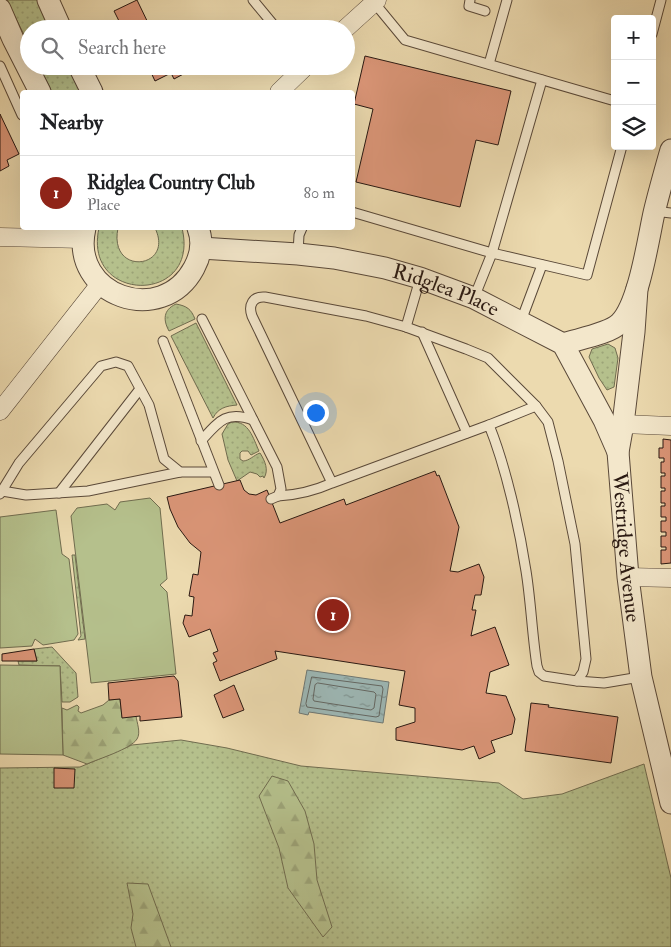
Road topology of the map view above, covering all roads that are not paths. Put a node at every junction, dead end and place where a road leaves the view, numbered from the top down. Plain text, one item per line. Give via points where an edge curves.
1 (48, 0) edge
2 (253, 0) edge
3 (470, 0) edge
4 (507, 0) edge
5 (662, 0) edge
6 (374, 1) edge
7 (0, 9) edge
8 (485, 11) dead end
9 (57, 20) edge
10 (270, 20) edge
11 (354, 20) edge
12 (656, 20) edge
13 (20, 58) edge
14 (489, 64) junction
15 (0, 66) edge
16 (30, 75) edge
17 (84, 75) edge
18 (297, 75) edge
19 (542, 80) junction
20 (39, 90) edge
21 (91, 90) edge
22 (281, 90) edge
23 (611, 100) edge
24 (20, 111) edge
25 (621, 150) edge
26 (670, 160) edge
27 (663, 212) edge
28 (355, 213) edge
29 (199, 230) edge
30 (301, 230) edge
31 (84, 233) edge
32 (0, 237) edge
33 (201, 248) junction
34 (492, 253) junction
35 (298, 254) junction
36 (542, 264) junction
37 (420, 278) junction
38 (100, 284) junction
39 (637, 289) junction
40 (474, 298) junction
41 (202, 320) dead end
42 (521, 321) junction
43 (406, 327) junction
44 (422, 332) junction
45 (163, 341) dead end
46 (563, 344) junction
47 (140, 389) junction
48 (536, 406) junction
49 (0, 411) edge
50 (253, 420) junction
51 (624, 424) junction
52 (489, 425) junction
53 (671, 426) edge
54 (467, 432) junction
55 (201, 441) junction
56 (618, 452) junction
57 (180, 472) junction
58 (213, 472) junction
59 (332, 483) junction
60 (219, 485) dead end
61 (1, 492) edge
62 (59, 493) junction
63 (628, 578) junction
64 (671, 578) edge
65 (641, 677) junction
66 (578, 681) junction
67 (671, 803) edge

1 - 9 street
2 - 10 lane
3 - 8 lane via 469,6
4 - 14 lane
5 - 12 lane
6 - 11 street
6 - 14 lane via 405,40
7 - 13 street via 10,41
14 - 19 lane
15 - 24 lane
16 - 20 street
17 - 21 street
18 - 22 street
19 - 23 lane
19 - 34 lane
25 - 36 lane via 586,275
26 - 27 street, Westridge Avenue
27 - 39 street, Westridge Avenue
28 - 34 lane
29 - 33 street
30 - 35 lane
31 - 32 street
31 - 38 street via 86,263
33 - 35 street, Ridglea Place
33 - 38 street via 194,268 181,286 159,298 132,299
34 - 36 lane
34 - 40 lane
35 - 37 street, Ridglea Place via 376,266
36 - 42 lane
37 - 40 street, Ridglea Place
37 - 43 lane
38 - 49 street
39 - 46 street, Westridge Avenue via 620,324
39 - 51 street, Westridge Avenue
40 - 42 street, Ridglea Place
41 - 50 lane
42 - 46 street, Ridglea Place
43 - 44 lane
43 - 59 lane via 265,297 258,296 251,304 252,316
44 - 48 lane via 488,358
44 - 54 lane
45 - 55 lane
46 - 56 street
47 - 57 lane via 164,459
47 - 61 lane via 128,366 116,362 101,366 19,463
47 - 62 lane
48 - 52 lane
48 - 66 lane via 548,422 574,544 586,659
50 - 55 lane via 238,416 223,418
50 - 59 lane via 277,467 281,488 275,498 312,492
51 - 53 street
51 - 56 street, Westridge Avenue
52 - 54 lane
52 - 66 lane via 505,476 526,570 539,672 544,676
54 - 59 lane
55 - 58 lane
56 - 63 street, Westridge Avenue
57 - 58 lane
57 - 62 lane via 88,491
58 - 60 lane
61 - 62 lane via 26,495
63 - 64 street
63 - 65 street, Westridge Avenue
65 - 66 lane via 604,683
65 - 67 street, Westridge Avenue

